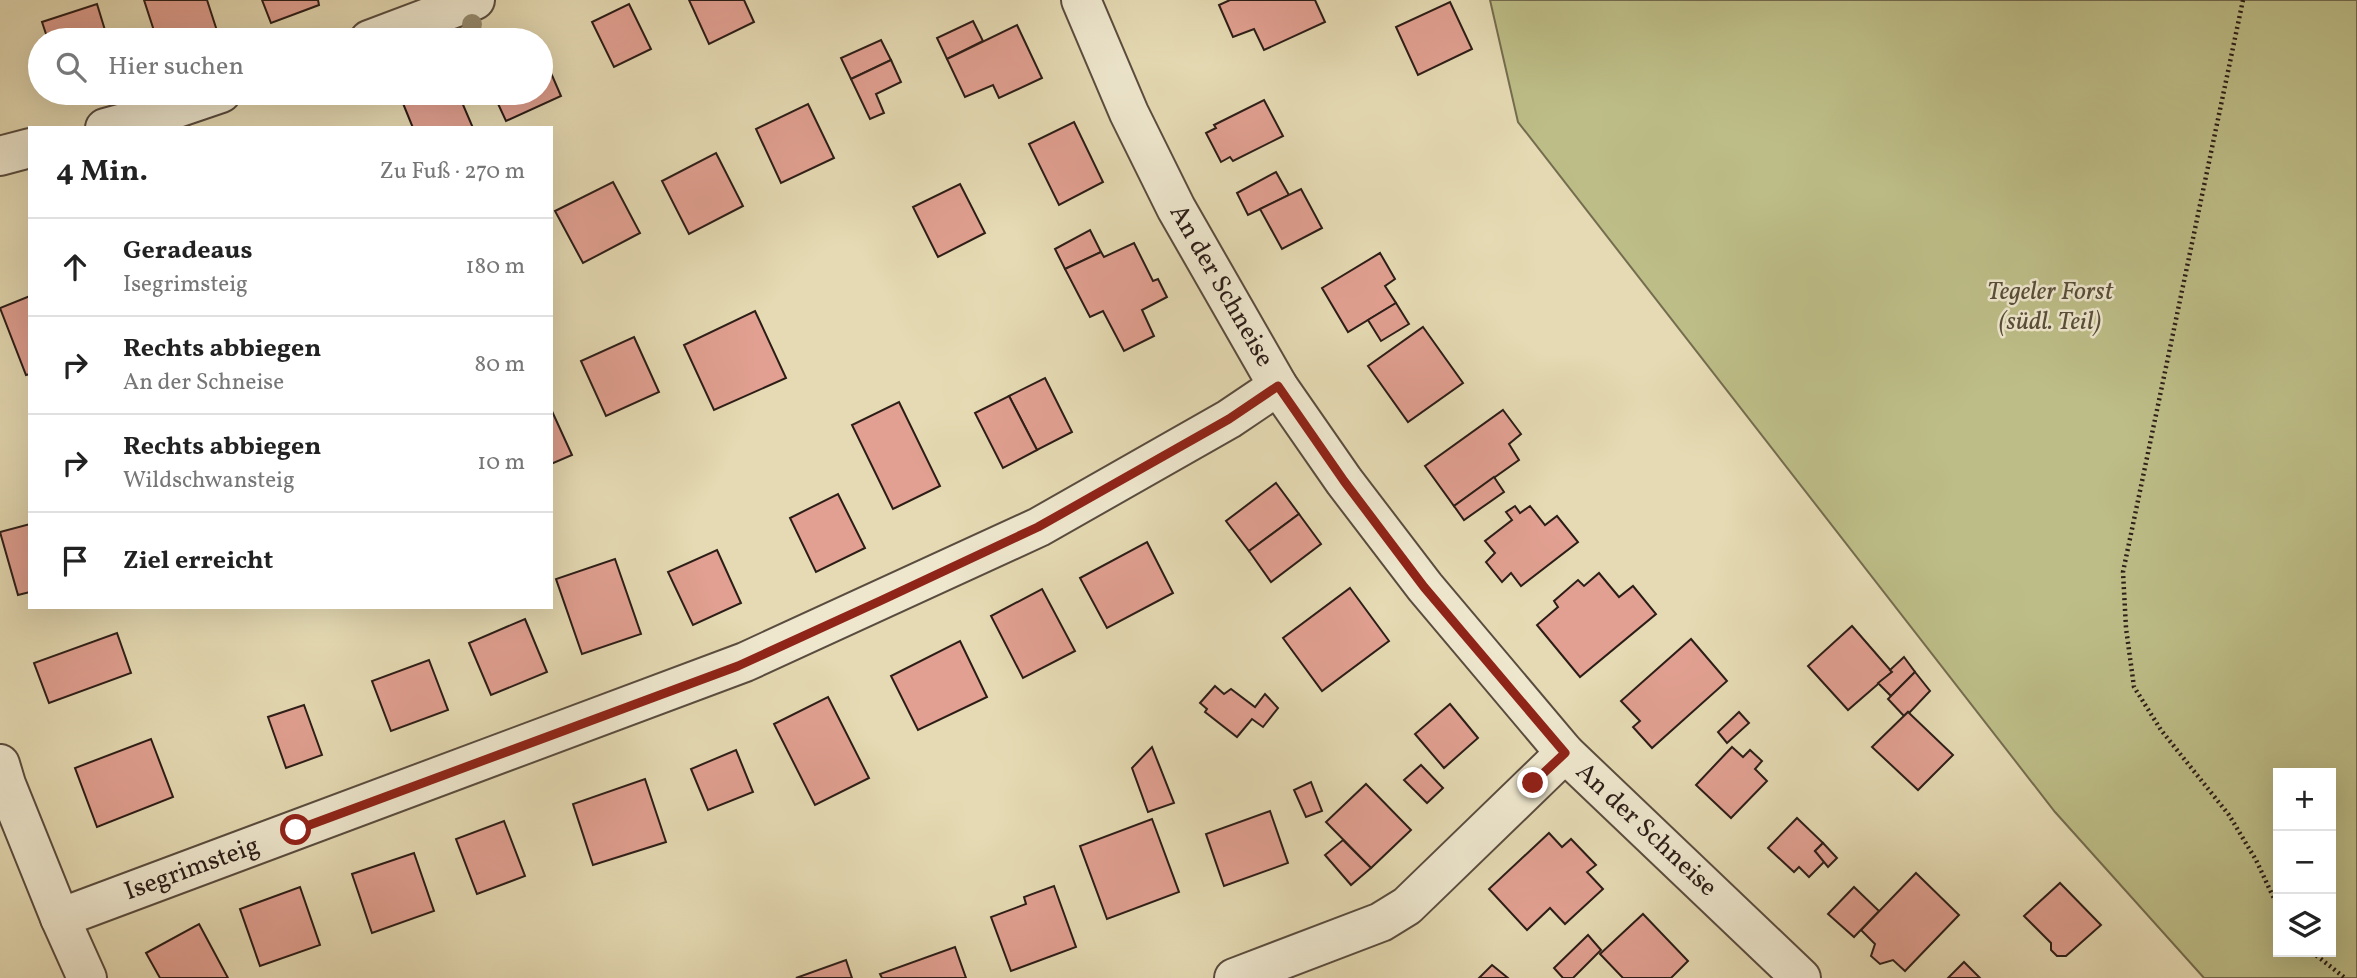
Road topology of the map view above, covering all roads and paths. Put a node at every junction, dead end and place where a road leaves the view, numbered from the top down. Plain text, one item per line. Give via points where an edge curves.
1 (475, 0) edge
2 (1081, 0) edge
3 (2243, 0) edge
4 (401, 28) edge
5 (186, 105) edge
6 (113, 126) edge
7 (28, 149) edge
8 (0, 156) edge
9 (1278, 386) junction
10 (1565, 753) junction
11 (2, 778) edge
12 (2273, 896) edge
13 (60, 918) junction
14 (2318, 957) edge
15 (87, 978) edge
16 (1234, 978) edge
17 (1801, 978) edge
18 (2345, 978) edge

1 - 4 street
2 - 9 street, An der Schneise via 1176,208
3 - 12 path via 2123,572 2134,687 2161,730 2229,815
5 - 6 street
7 - 8 street
9 - 10 street, An der Schneise via 1424,587
9 - 13 street, Isegrimsteig via 1229,419 1038,527 738,666
10 - 16 street via 1407,906 1381,922
10 - 17 street, An der Schneise
11 - 13 street
13 - 15 street
14 - 18 path

